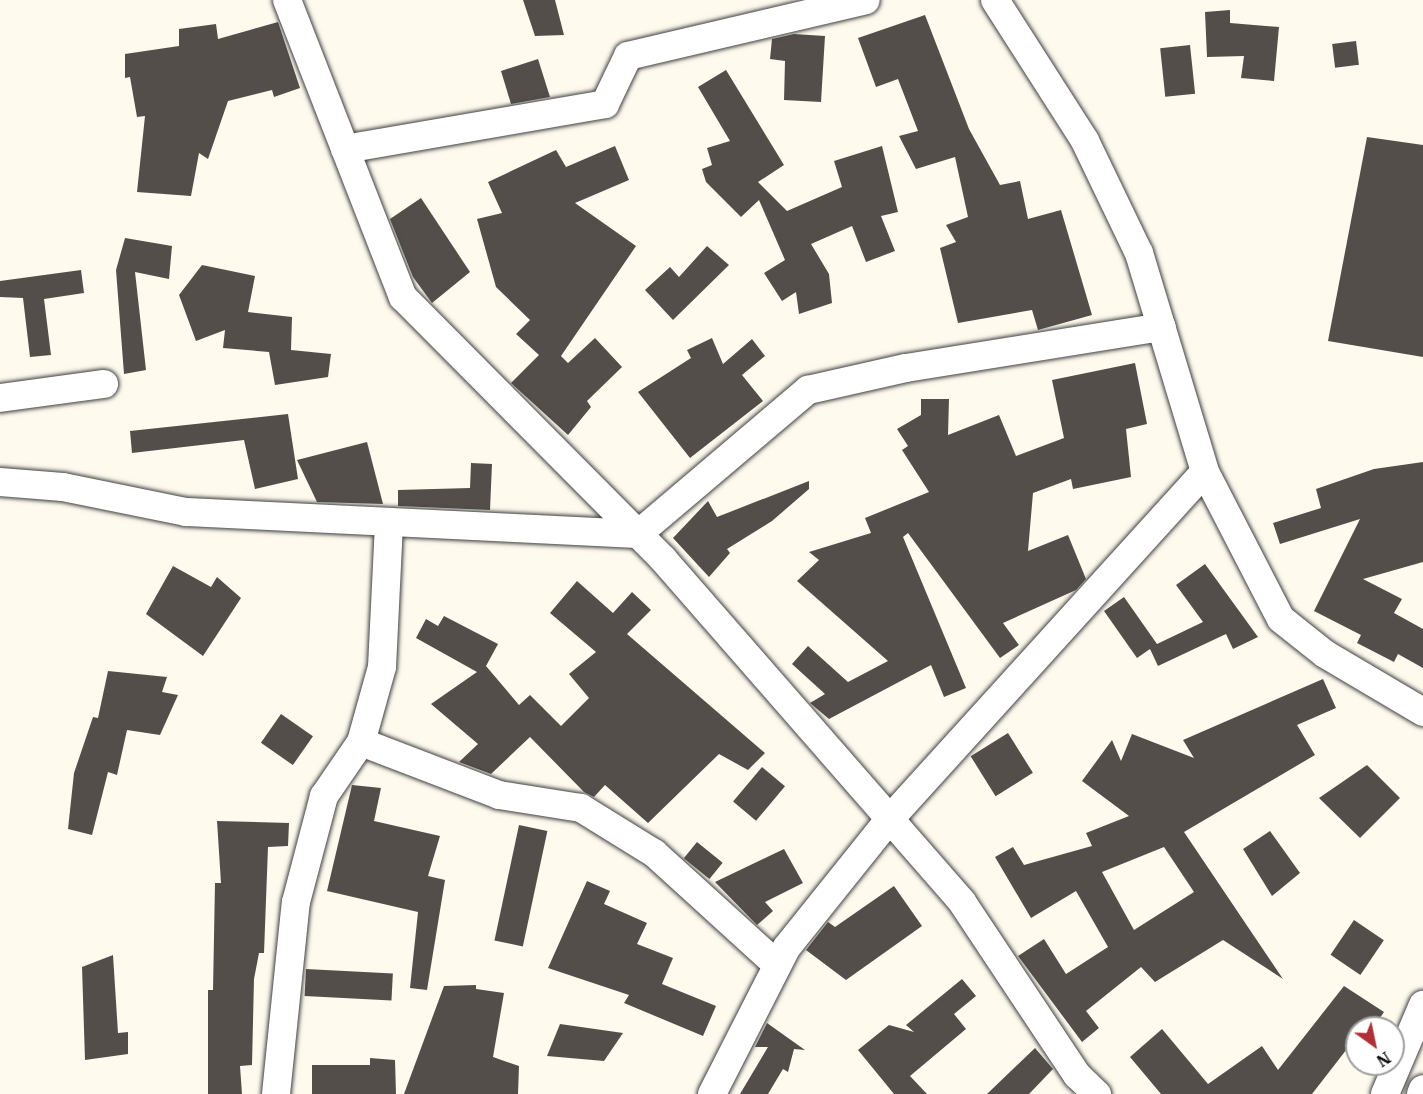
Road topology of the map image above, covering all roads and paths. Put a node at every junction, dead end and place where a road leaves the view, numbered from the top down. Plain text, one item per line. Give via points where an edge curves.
1 (287, 0) edge
2 (866, 0) edge
3 (995, 0) edge
4 (345, 148) junction
5 (1162, 327) junction
6 (104, 384) dead end
7 (0, 398) edge
8 (1205, 472) junction
9 (0, 482) edge
10 (389, 524) junction
11 (638, 534) junction
12 (1423, 712) edge
13 (361, 742) junction
14 (888, 821) junction
15 (777, 965) junction
16 (1423, 1005) edge
17 (1423, 1089) edge
18 (276, 1094) edge
19 (712, 1094) edge
20 (1097, 1094) edge
21 (1385, 1094) edge
22 (1421, 1094) edge

1 - 4 street
2 - 4 street via 628,57 605,104
3 - 5 street via 1085,141 1139,253
4 - 11 street via 403,297
5 - 8 street
5 - 11 street via 906,368 808,390
6 - 7 street
8 - 12 street via 1281,619 1325,654
8 - 14 street
9 - 10 street via 63,487 186,512
10 - 11 street
10 - 13 street via 382,667
11 - 14 street
13 - 15 street via 499,795 581,808 654,853
13 - 18 street via 324,796 296,902
14 - 15 street
14 - 20 street via 962,902 1077,1075
15 - 19 street
16 - 21 street
17 - 22 street

